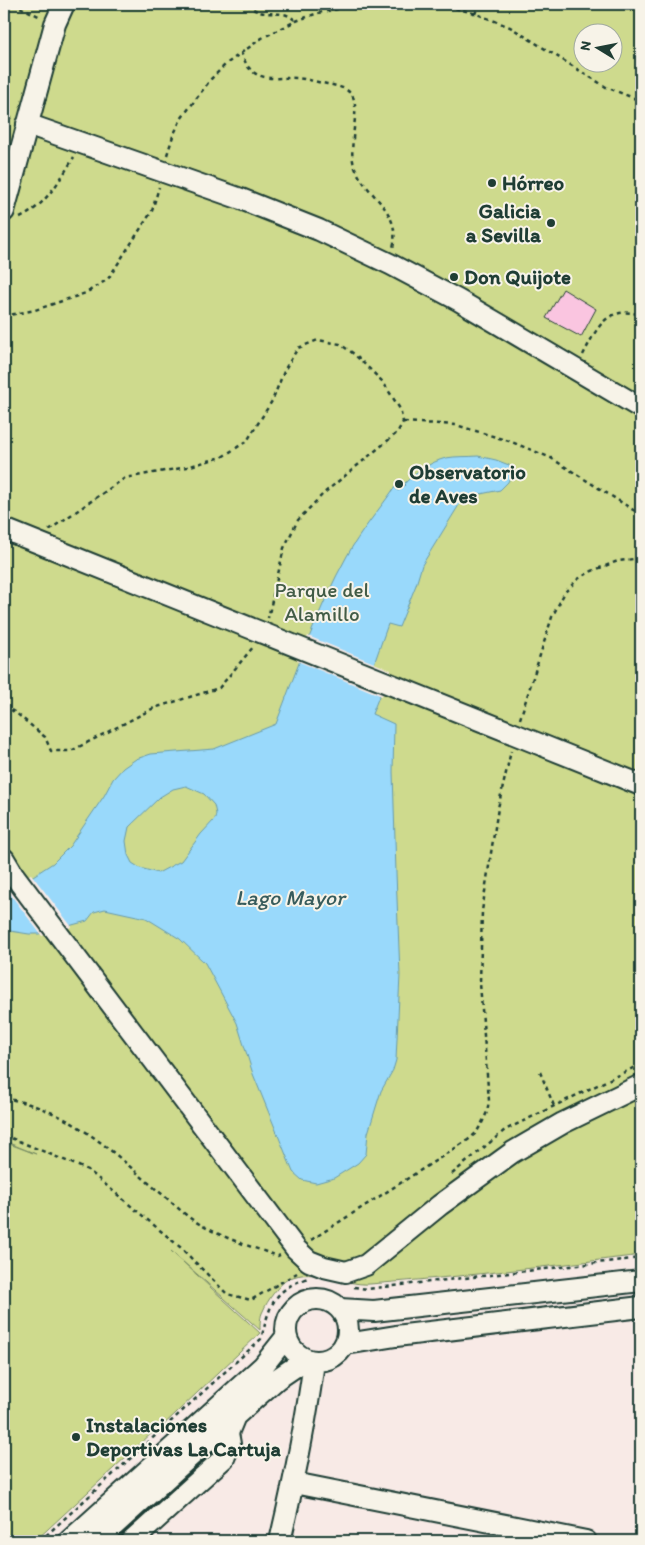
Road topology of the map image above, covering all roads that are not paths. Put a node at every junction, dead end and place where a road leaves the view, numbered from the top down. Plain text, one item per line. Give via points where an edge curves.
1 (64, 4) edge
2 (27, 124) junction
3 (11, 215) edge
4 (641, 408) edge
5 (4, 529) edge
6 (641, 785) edge
7 (8, 866) edge
8 (641, 1085) edge
9 (346, 1272) junction
10 (641, 1281) edge
11 (336, 1306) junction
12 (641, 1307) edge
13 (286, 1337) junction
14 (346, 1344) junction
15 (309, 1361) junction
16 (235, 1416) junction
17 (294, 1483) junction
18 (69, 1541) edge
19 (97, 1541) edge
20 (132, 1541) edge
21 (280, 1541) edge
22 (586, 1541) edge

1 - 2 street via 55,24
2 - 3 street
2 - 4 street via 310,226 458,300
5 - 6 street
7 - 9 street via 296,1249 309,1261
8 - 9 street via 563,1123 513,1152 366,1265
9 - 11 street
10 - 11 street via 374,1311
11 - 13 street via 322,1299 303,1302 289,1317
11 - 14 street via 346,1316
12 - 14 street
13 - 15 street via 296,1354
13 - 18 street via 263,1366
14 - 15 street via 332,1358
15 - 16 street via 277,1379
15 - 17 street via 309,1403
16 - 19 street
16 - 20 street via 224,1458
17 - 21 street
17 - 22 street

